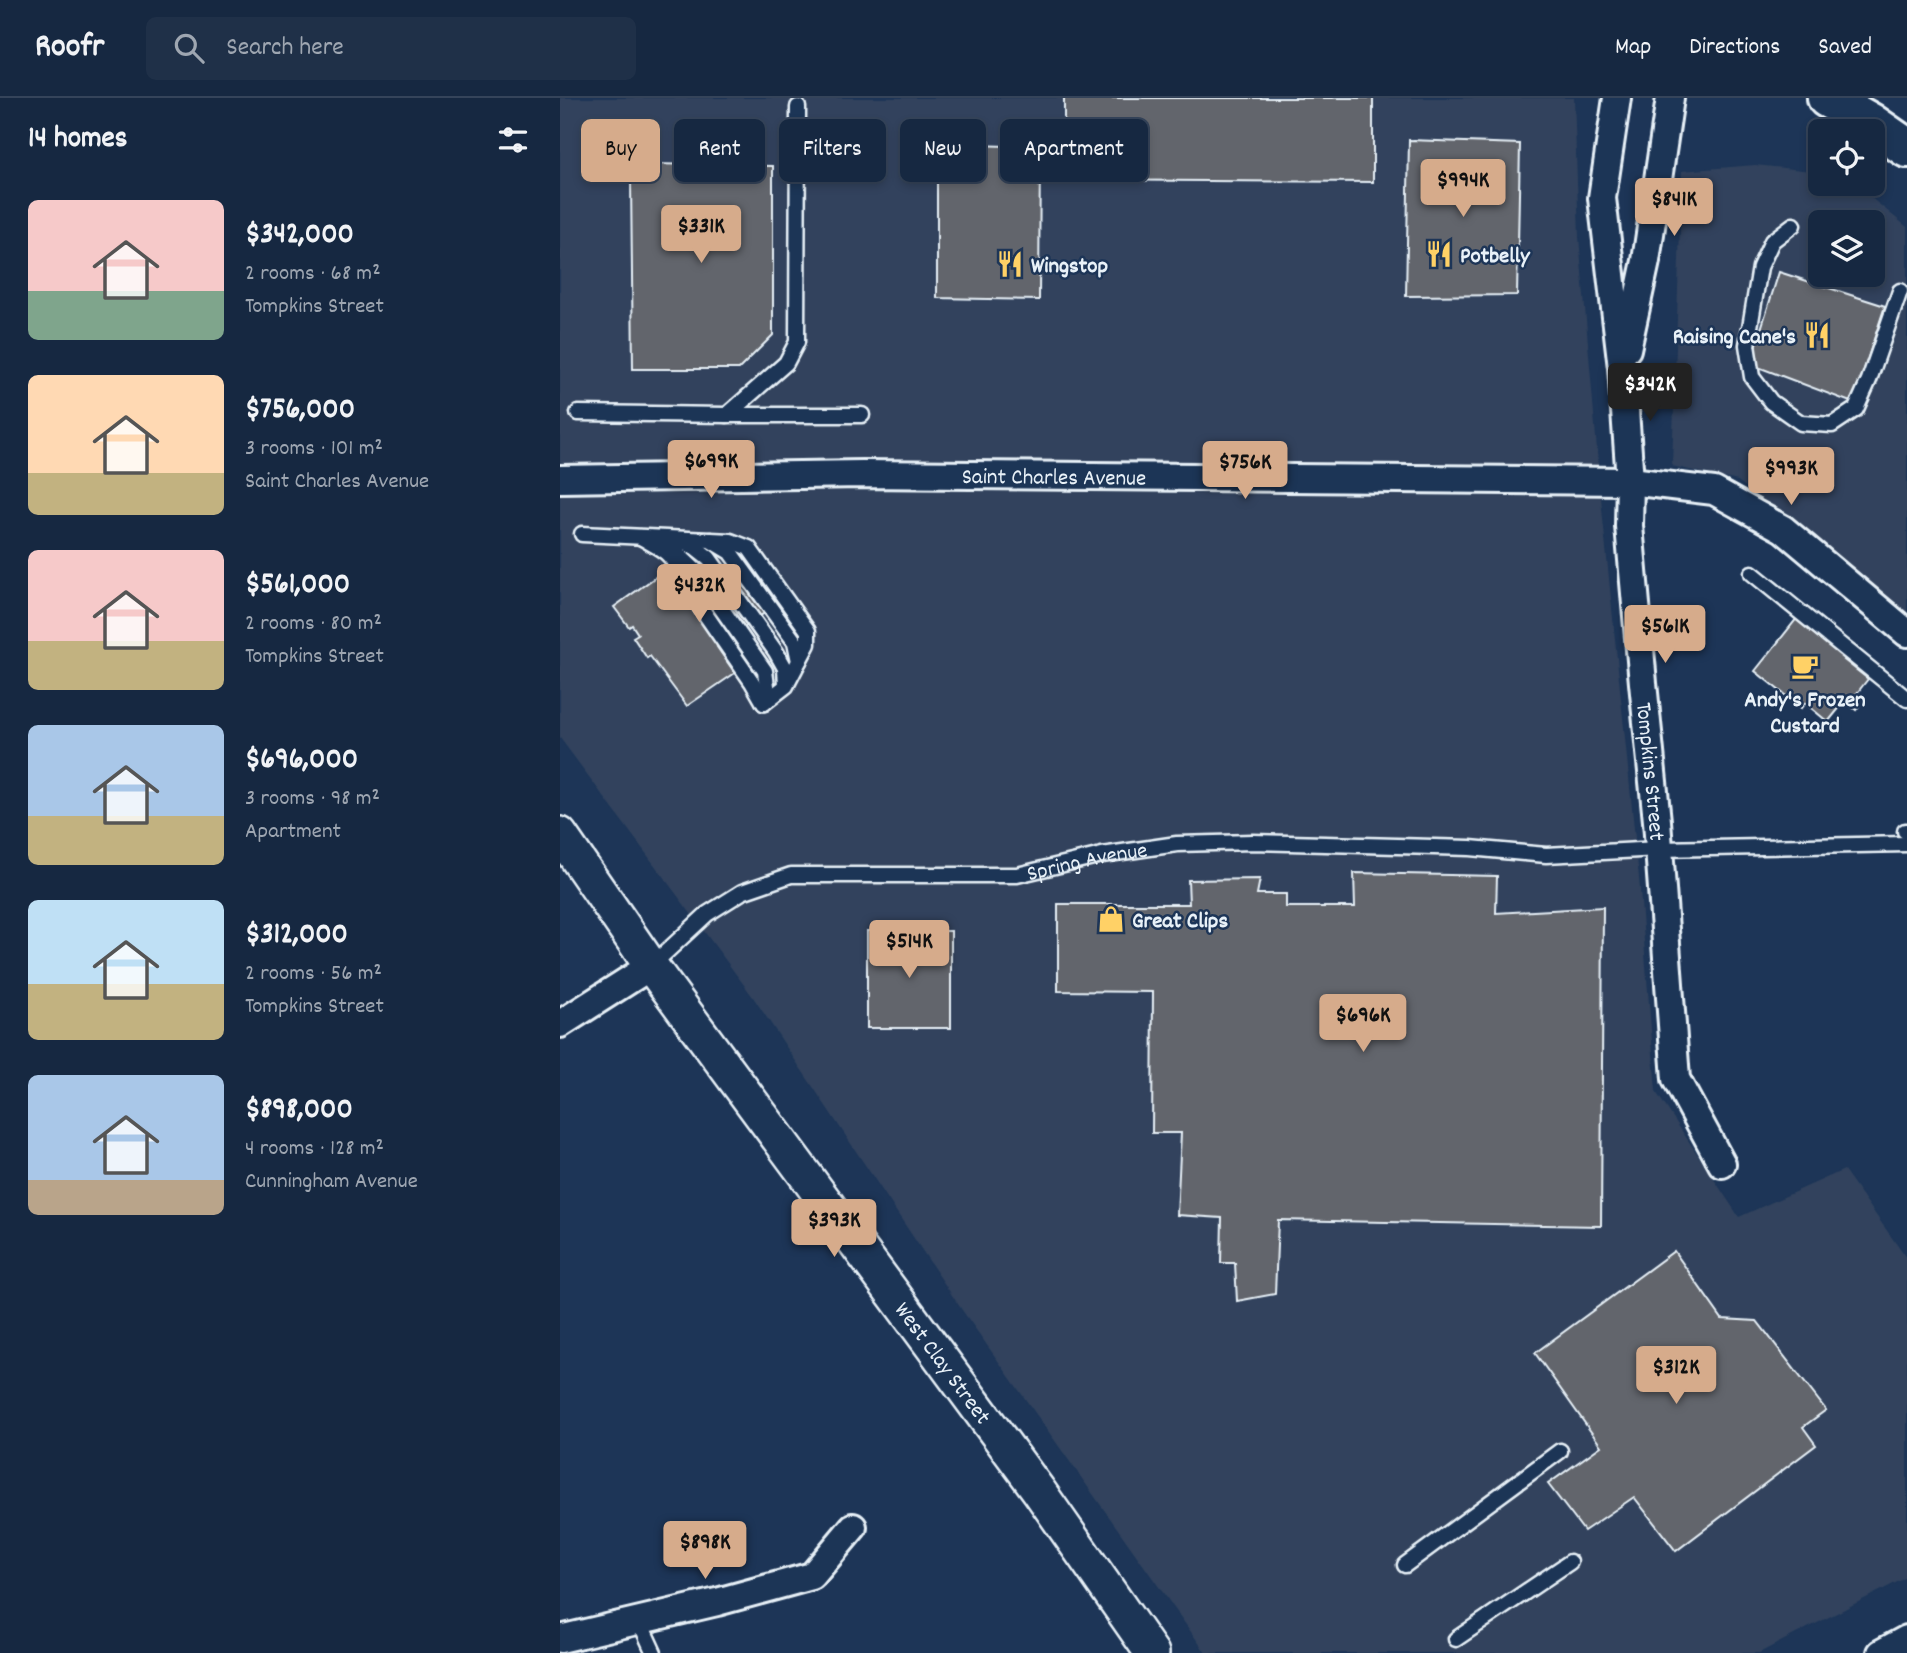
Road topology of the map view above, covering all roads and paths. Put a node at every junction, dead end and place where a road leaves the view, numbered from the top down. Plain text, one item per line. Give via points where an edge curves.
1 (1618, 98) edge
2 (1670, 98) edge
3 (1827, 98) edge
4 (798, 107) dead end
5 (1907, 148) edge
6 (1793, 225) dead end
7 (1900, 291) dead end
8 (1622, 368) junction
9 (578, 413) dead end
10 (727, 415) junction
11 (862, 415) dead end
12 (560, 479) edge
13 (1630, 481) junction
14 (582, 534) dead end
15 (653, 537) junction
16 (1752, 573) dead end
17 (1907, 633) edge
18 (786, 686) junction
19 (1907, 699) edge
20 (560, 834) edge
21 (1906, 835) edge
22 (1659, 849) junction
23 (651, 966) junction
24 (560, 1024) edge
25 (1721, 1164) dead end
26 (1560, 1451) dead end
27 (853, 1527) dead end
28 (1570, 1562) dead end
29 (1405, 1565) dead end
30 (639, 1620) junction
31 (560, 1639) edge
32 (1456, 1639) dead end
33 (1907, 1639) edge
34 (654, 1653) edge
35 (1153, 1653) edge
36 (1881, 1653) edge

1 - 8 street, Tompkins Street via 1602,198
2 - 8 street, Tompkins Street via 1646,261
3 - 5 main road
4 - 10 lane via 797,342 786,363
6 - 7 lane via 1772,241 1760,267 1747,345 1752,377 1771,402 1801,423 1832,425 1856,409
8 - 13 street, Tompkins Street
9 - 10 lane
10 - 11 lane
12 - 13 street, Saint Charles Avenue via 862,474
13 - 17 street, Saint Charles Avenue via 1714,491 1783,529
13 - 22 street, Tompkins Street via 1629,526
14 - 15 lane
15 - 18 lane via 695,547 709,558 776,652 785,668
15 - 18 lane via 694,569 765,671 764,703
15 - 18 lane via 710,540 730,552 795,642 799,661
16 - 19 lane
20 - 23 street, West Clay Street
21 - 22 lane, Spring Avenue via 1757,847
22 - 23 lane, Spring Avenue via 1546,855 1470,848 1234,842 1177,844 1101,855 1017,875 791,875 742,892 707,914
22 - 25 street, Tompkins Street via 1676,1079
23 - 24 street, Spring Avenue
23 - 35 street, West Clay Street via 1032,1481
26 - 29 lane
27 - 30 street via 813,1576
28 - 32 lane
30 - 31 street
30 - 34 lane
33 - 36 street

